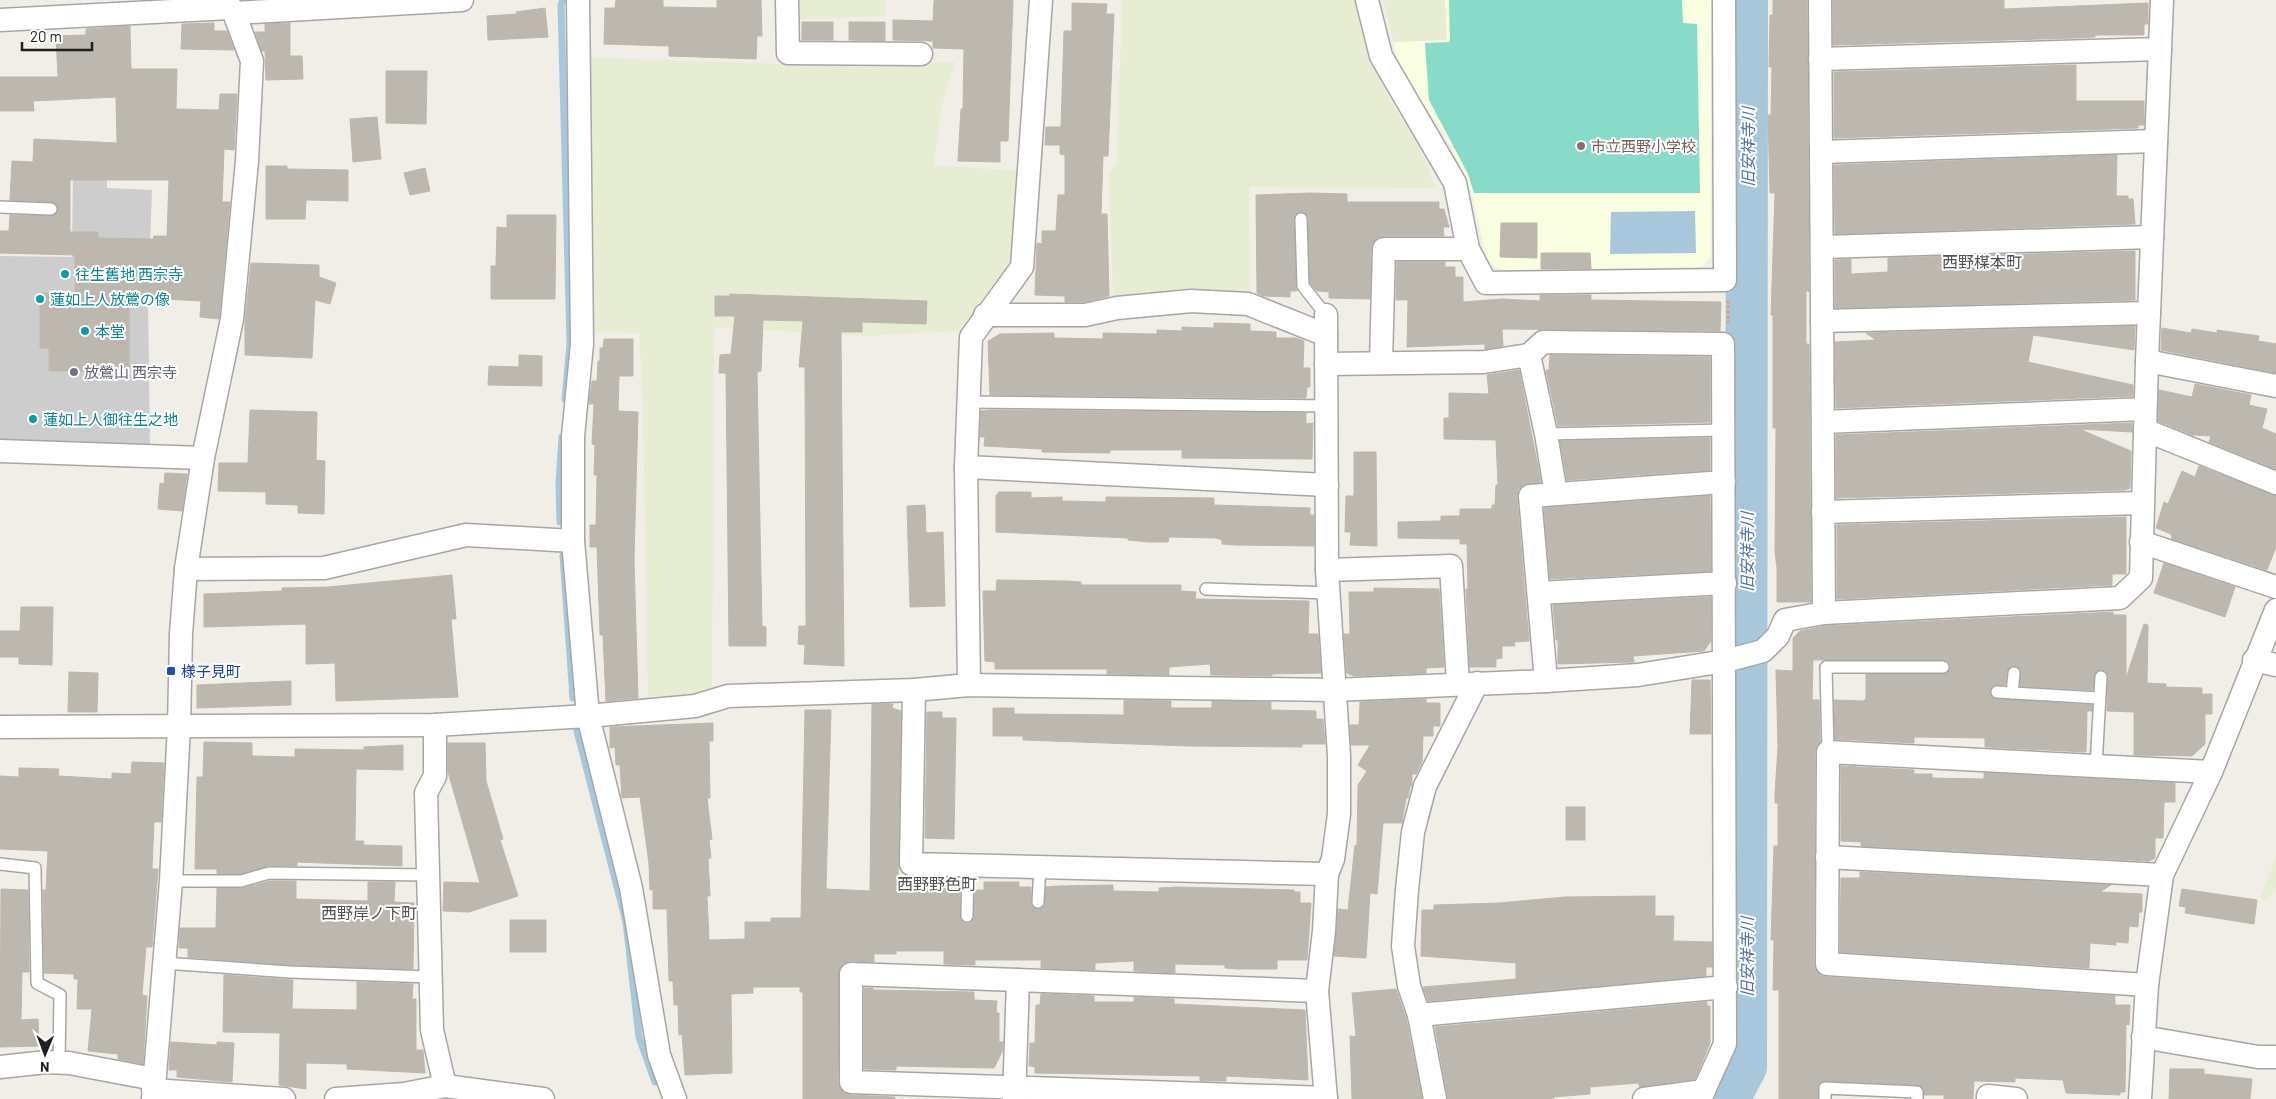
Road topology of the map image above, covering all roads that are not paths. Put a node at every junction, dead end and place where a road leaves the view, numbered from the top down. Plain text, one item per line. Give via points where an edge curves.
1 (462, 0) edge
2 (578, 0) edge
3 (787, 0) edge
4 (1041, 0) edge
5 (1367, 0) edge
6 (1724, 0) edge
7 (1820, 0) edge
8 (2162, 0) edge
9 (230, 7) edge
10 (0, 20) edge
11 (2160, 50) junction
12 (921, 54) dead end
13 (1820, 59) junction
14 (2156, 141) junction
15 (1821, 152) junction
16 (0, 207) edge
17 (51, 209) dead end
18 (1300, 219) dead end
19 (2152, 237) junction
20 (1823, 247) junction
21 (1468, 249) junction
22 (2149, 313) junction
23 (985, 315) junction
24 (1822, 321) junction
25 (1326, 325) junction
26 (1529, 355) junction
27 (2147, 361) junction
28 (1326, 364) junction
29 (1381, 364) junction
30 (2276, 386) edge
31 (968, 402) junction
32 (1327, 406) junction
33 (2145, 420) junction
34 (1823, 422) junction
35 (1724, 430) junction
36 (1546, 434) junction
37 (0, 451) edge
38 (202, 458) junction
39 (966, 468) junction
40 (1724, 482) junction
41 (2276, 484) edge
42 (1328, 485) junction
43 (1556, 494) junction
44 (2142, 503) junction
45 (1823, 512) junction
46 (573, 541) junction
47 (2141, 542) junction
48 (186, 570) junction
49 (1327, 570) junction
50 (1725, 583) junction
51 (2276, 587) edge
52 (1206, 589) dead end
53 (1329, 592) junction
54 (1539, 593) junction
55 (2276, 610) edge
56 (1824, 613) junction
57 (2254, 660) junction
58 (1725, 661) junction
59 (2276, 666) edge
60 (1944, 667) dead end
61 (2014, 673) dead end
62 (2101, 676) dead end
63 (1546, 681) junction
64 (1467, 684) junction
65 (969, 685) junction
66 (914, 690) junction
67 (1334, 690) junction
68 (1997, 692) dead end
69 (2012, 693) junction
70 (2098, 698) junction
71 (588, 716) junction
72 (435, 725) junction
73 (180, 726) junction
74 (0, 727) edge
75 (1828, 752) junction
76 (2096, 766) junction
77 (2211, 772) junction
78 (1827, 858) junction
79 (0, 864) edge
80 (968, 865) junction
81 (1040, 867) junction
82 (1326, 874) junction
83 (429, 875) junction
84 (2162, 876) junction
85 (171, 881) junction
86 (1038, 902) dead end
87 (966, 916) dead end
88 (164, 963) junction
89 (432, 977) junction
90 (1018, 980) junction
91 (2146, 984) junction
92 (1726, 987) junction
93 (1317, 991) junction
94 (1419, 1015) junction
95 (2143, 1037) junction
96 (2276, 1057) edge
97 (59, 1063) junction
98 (0, 1067) edge
99 (445, 1086) junction
100 (153, 1089) edge
101 (1014, 1094) edge
102 (1702, 1095) edge
103 (404, 1096) edge
104 (511, 1096) edge
105 (1326, 1098) edge
106 (284, 1099) edge
107 (336, 1099) edge
108 (543, 1099) edge
109 (675, 1099) edge
110 (1435, 1099) edge
111 (1644, 1099) edge
112 (1825, 1099) edge
113 (1917, 1099) edge
114 (1988, 1099) edge
115 (2016, 1099) edge
116 (2140, 1099) edge

1 - 9 street
2 - 46 street via 582,344 573,436
3 - 12 street via 788,53
4 - 23 street via 1022,267
5 - 21 street via 1381,56 1455,183
6 - 21 street via 1726,280 1486,283
7 - 13 street
8 - 11 street
9 - 10 street
9 - 38 street via 252,61 247,161 232,319
11 - 13 street
11 - 14 street
13 - 15 street
14 - 15 street
14 - 19 street
15 - 20 street
16 - 17 lane
18 - 25 lane via 1303,286
19 - 20 street
19 - 22 street
20 - 24 street
21 - 29 street via 1384,249
22 - 24 street
22 - 27 street
23 - 25 street via 1085,315 1117,308 1191,301 1248,304
23 - 31 street via 971,337
24 - 34 street
25 - 28 street
26 - 29 street via 1484,362
26 - 35 street via 1544,342 1723,344
26 - 36 street
27 - 30 street
27 - 33 street
28 - 29 street
28 - 32 street
31 - 32 lane
31 - 39 street
32 - 42 street
33 - 34 street
33 - 41 street
33 - 44 street
34 - 45 street
35 - 36 lane
35 - 40 street
36 - 43 street
37 - 38 street
38 - 48 street
39 - 42 street
39 - 65 street
40 - 43 street
40 - 50 street
42 - 49 street
43 - 54 street via 1530,496
44 - 45 street
44 - 47 street
45 - 56 street
46 - 48 street via 466,535 324,568
46 - 71 street
47 - 51 street
47 - 56 street via 2141,578 2120,598
48 - 73 street via 181,634
49 - 53 street
49 - 64 street via 1451,566
50 - 54 street
50 - 58 street
52 - 53 lane
53 - 67 street
54 - 63 street
55 - 57 street
56 - 58 street via 1785,620 1778,636 1763,651
57 - 59 street
57 - 77 street
58 - 63 street via 1638,675
58 - 92 street
60 - 75 lane via 1826,667
61 - 69 lane
62 - 70 lane
63 - 64 street
64 - 67 street
64 - 94 street via 1425,786 1413,832 1403,946 1409,986
65 - 66 street
65 - 67 street
66 - 71 street via 728,696 695,706
66 - 80 street via 911,864
67 - 82 street via 1339,814 1333,859
68 - 69 lane
69 - 70 lane
70 - 76 lane
71 - 72 street
71 - 109 street via 631,888 659,1055
72 - 73 street
72 - 83 street via 435,776 426,793
73 - 74 street
73 - 85 street
75 - 76 street
75 - 78 street
76 - 77 street
77 - 84 street
78 - 84 street
78 - 91 street via 1827,964
79 - 97 lane via 35,868 37,983 60,995
80 - 81 street
80 - 87 lane
81 - 82 street
81 - 86 lane
82 - 93 street
83 - 85 lane via 270,873 241,881
83 - 89 street
84 - 91 street
85 - 88 street
88 - 89 lane
88 - 100 street
89 - 99 street via 432,1030
90 - 93 street
90 - 101 street
90 - 101 street via 851,974 851,1082
91 - 95 street
92 - 94 street
92 - 102 street via 1725,1044
93 - 105 street
94 - 110 street
95 - 96 street via 2258,1057
95 - 116 street
97 - 98 street
97 - 100 street
99 - 103 street
99 - 104 street
100 - 106 street
101 - 105 street
102 - 111 street
103 - 107 street
104 - 108 street
112 - 113 lane via 1825,1088 1917,1092
114 - 115 street via 1988,1096

